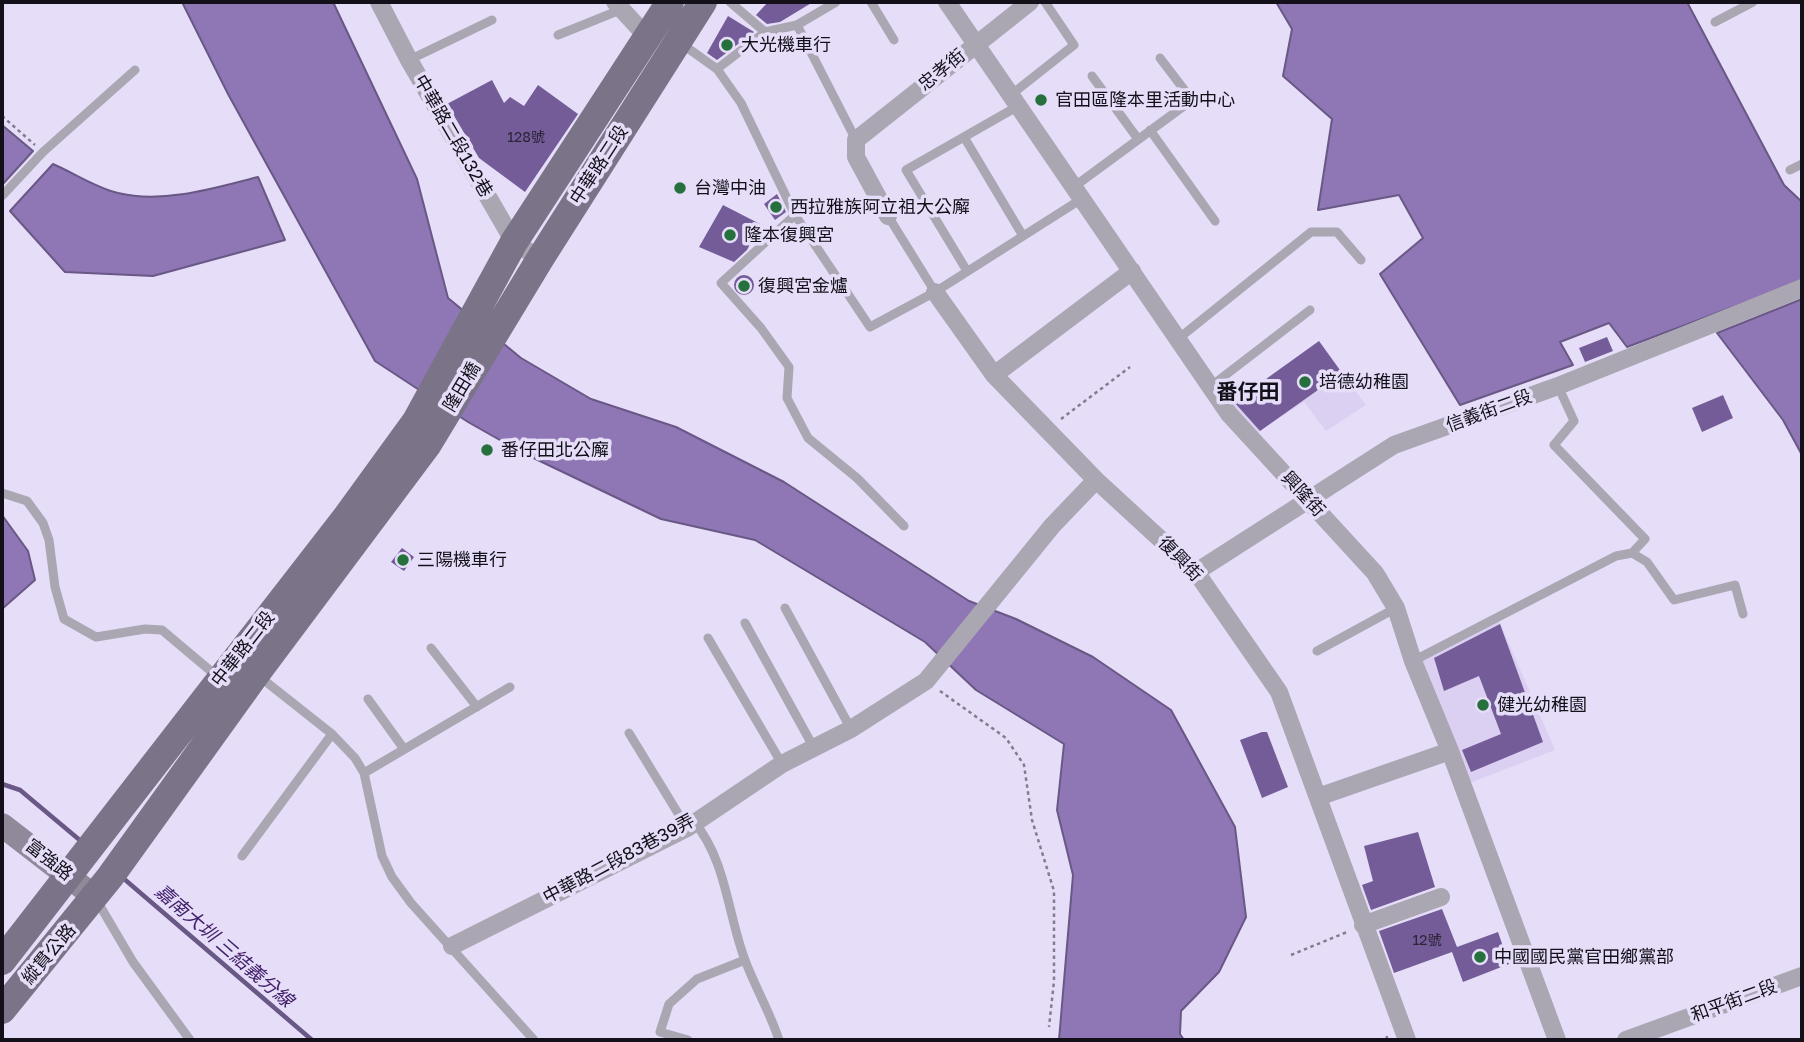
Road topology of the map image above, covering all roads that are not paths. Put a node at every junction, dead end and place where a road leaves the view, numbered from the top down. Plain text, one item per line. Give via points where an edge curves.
1 (379, 2) edge
2 (670, 2) edge
3 (703, 2) edge
4 (730, 2) edge
5 (836, 2) edge
6 (871, 2) edge
7 (947, 2) edge
8 (1030, 2) edge
9 (1045, 2) edge
10 (1753, 2) edge
11 (618, 6) edge
12 (492, 20) dead end
13 (1715, 22) dead end
14 (797, 25) junction
15 (765, 32) junction
16 (558, 36) dead end
17 (648, 37) junction
18 (894, 40) dead end
19 (678, 41) junction
20 (977, 41) junction
21 (1160, 58) dead end
22 (409, 60) junction
23 (717, 69) junction
24 (135, 70) dead end
25 (1092, 76) dead end
26 (1016, 99) junction
27 (1150, 130) junction
28 (964, 137) junction
29 (1138, 139) junction
30 (856, 140) junction
31 (1802, 164) edge
32 (1790, 170) dead end
33 (1079, 192) junction
34 (2, 196) edge
35 (795, 215) junction
36 (888, 216) joint
37 (1214, 221) dead end
38 (1023, 236) junction
39 (514, 242) junction
40 (540, 259) junction
41 (1361, 260) dead end
42 (967, 271) junction
43 (1132, 271) junction
44 (1802, 288) edge
45 (935, 292) junction
46 (1310, 310) dead end
47 (485, 323) junction
48 (1178, 339) junction
49 (993, 375) junction
50 (1558, 386) junction
51 (1210, 387) junction
52 (422, 433) junction
53 (1096, 480) junction
54 (2, 493) edge
55 (1308, 499) junction
56 (904, 526) dead end
57 (1632, 554) junction
58 (1196, 572) junction
59 (785, 608) dead end
60 (1396, 608) junction
61 (1743, 614) dead end
62 (745, 623) dead end
63 (708, 639) dead end
64 (432, 648) dead end
65 (1317, 651) dead end
66 (1413, 661) junction
67 (256, 674) junction
68 (220, 679) junction
69 (510, 687) dead end
70 (368, 699) dead end
71 (477, 707) junction
72 (851, 729) junction
73 (629, 733) dead end
74 (332, 734) junction
75 (404, 748) junction
76 (814, 748) junction
77 (1450, 751) junction
78 (782, 764) junction
79 (365, 773) junction
80 (1318, 797) junction
81 (690, 824) junction
82 (2, 825) edge
83 (242, 856) dead end
84 (68, 875) junction
85 (95, 897) junction
86 (1441, 897) dead end
87 (1363, 925) junction
88 (452, 946) junction
89 (745, 960) junction
90 (2, 961) edge
91 (1802, 976) edge
92 (2, 1010) edge
93 (190, 1040) edge
94 (534, 1040) edge
95 (688, 1040) edge
96 (779, 1040) edge
97 (1407, 1040) edge
98 (1557, 1040) edge
99 (1626, 1040) edge

1 - 22 street, 中華路二段132巷
2 - 17 main road, 中華路二段
3 - 19 main road, 中華路二段
4 - 15 lane
5 - 14 lane
6 - 18 lane
7 - 20 street, 興隆街
8 - 20 street, 忠孝街
9 - 26 lane via 1074,46
10 - 13 lane
11 - 16 lane
11 - 17 street
12 - 22 lane
14 - 15 lane
14 - 30 lane
15 - 23 lane
17 - 39 main road, 中華路二段
19 - 23 lane
19 - 40 main road, 中華路二段
20 - 26 street, 興隆街
20 - 30 street, 忠孝街
21 - 27 lane via 1192,100
22 - 39 street, 中華路二段132巷
23 - 35 lane via 741,103
24 - 34 lane via 43,152
25 - 29 lane
26 - 28 lane
26 - 33 street, 興隆街
27 - 29 lane
27 - 37 lane
28 - 38 lane
28 - 42 lane via 906,170
29 - 33 lane
30 - 36 street, 復興街 via 856,157
31 - 32 lane
33 - 38 lane
33 - 43 street, 興隆街
35 - 45 lane via 870,327
35 - 56 lane via 721,283 789,368 787,397 808,438 857,478
36 - 45 lane, 復興街
38 - 42 lane
39 - 40 street, 中華路二段132巷
39 - 47 main road, 中華路二段
40 - 47 main road, 中華路二段
41 - 48 lane via 1337,232 1311,232
42 - 45 lane
43 - 48 street, 興隆街
43 - 49 street
44 - 50 street, 信義街二段
45 - 49 street, 復興街
46 - 51 lane
47 - 52 main road, 隆田橋
48 - 51 street, 興隆街
49 - 53 street, 復興街
50 - 55 street, 信義街二段 via 1394,445
50 - 57 lane via 1574,421 1554,445 1646,539
51 - 55 street, 興隆街
52 - 67 main road, 中華路二段
52 - 68 main road, 中華路二段 via 347,516
53 - 58 street, 復興街
53 - 72 street, 中華路二段83巷39弄 via 1052,526 926,681
54 - 68 lane via 27,501 43,523 54,587 65,619 96,637 162,630
55 - 58 street, 信義街二段
55 - 60 street, 興隆街 via 1375,573
57 - 61 lane via 1647,562 1674,600 1735,586
57 - 66 lane via 1616,556
58 - 80 street, 復興街 via 1279,692
59 - 72 lane
60 - 65 lane
60 - 66 street, 興隆街
62 - 76 lane
63 - 78 lane
64 - 71 lane
66 - 77 street, 興隆街
67 - 74 lane
67 - 85 main road, 中華路二段
68 - 84 main road, 中華路二段
69 - 71 lane
70 - 75 lane
71 - 75 lane
72 - 76 street, 中華路二段83巷39弄
73 - 81 lane
74 - 79 lane
74 - 83 lane
75 - 79 lane
76 - 78 street, 中華路二段83巷39弄
77 - 80 street
77 - 98 street, 興隆街
78 - 81 street, 中華路二段83巷39弄
79 - 88 lane via 382,856 392,877
80 - 87 street, 復興街
81 - 88 street, 中華路二段83巷39弄
81 - 89 lane via 703,833
82 - 84 street, 富強路
84 - 85 street, 富強路
84 - 90 main road, 縱貫公路
85 - 92 main road, 縱貫公路
85 - 93 lane via 133,962
86 - 87 street
87 - 97 street, 復興街
88 - 94 lane
89 - 95 lane via 697,979 669,1004 660,1032
89 - 96 lane
91 - 99 street, 和平街二段

